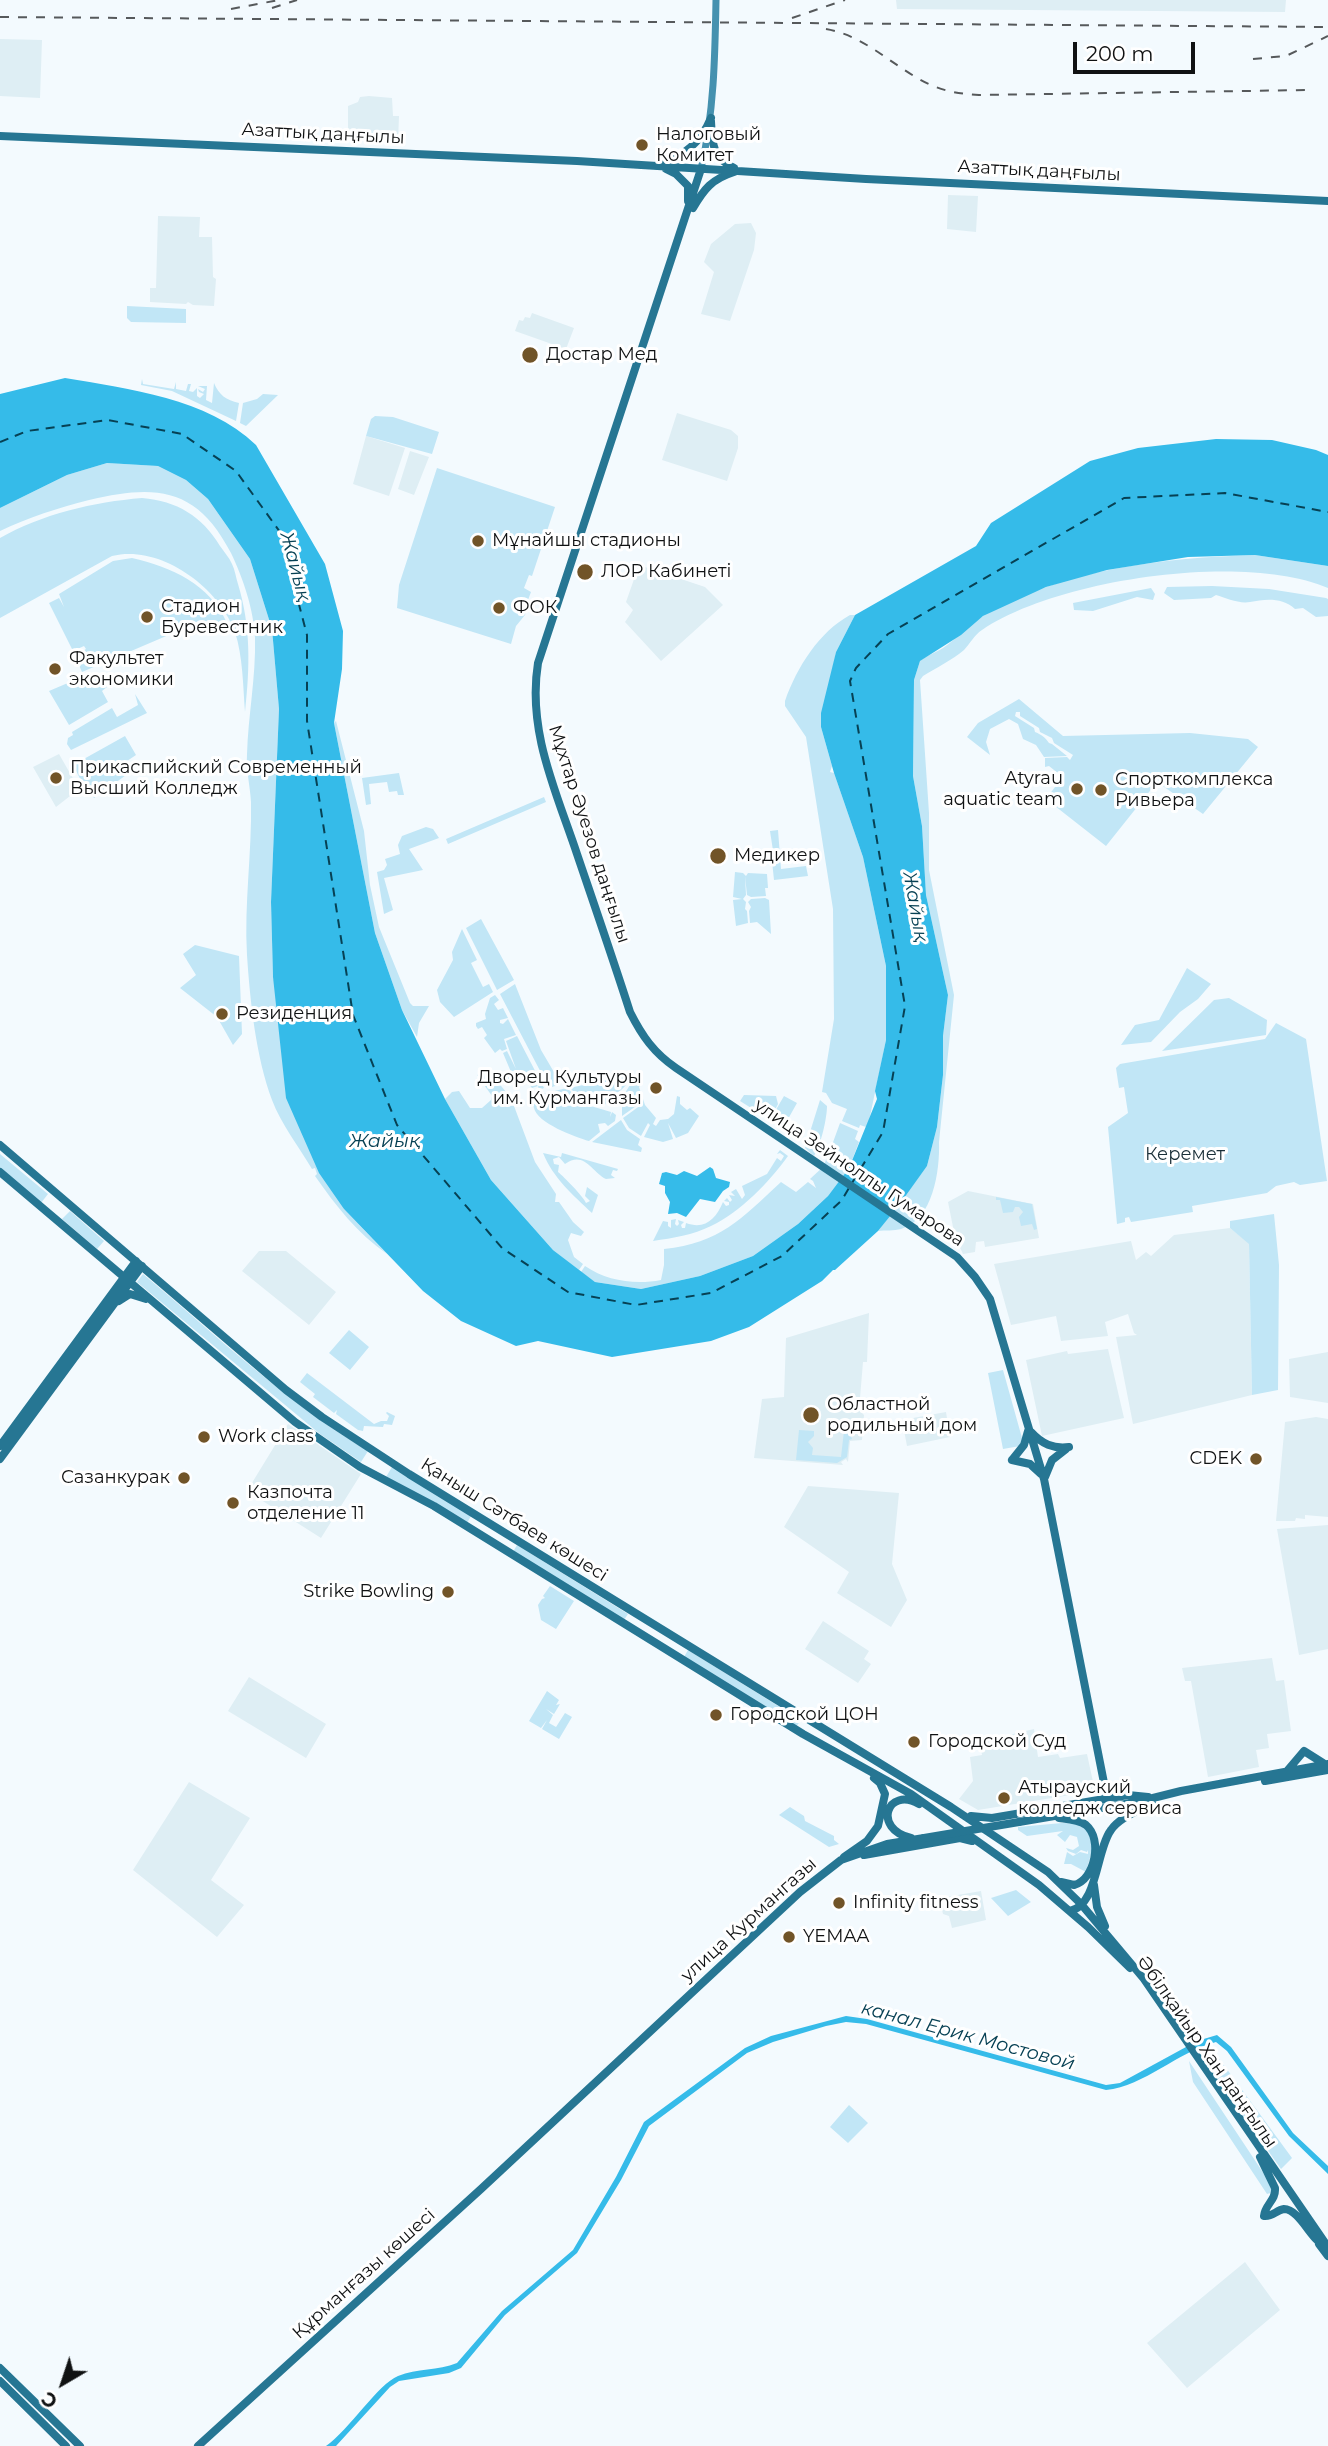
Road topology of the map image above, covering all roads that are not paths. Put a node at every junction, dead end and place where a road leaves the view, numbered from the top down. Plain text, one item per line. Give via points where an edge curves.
1 (716, 0) edge
2 (711, 118) junction
3 (0, 136) edge
4 (647, 165) junction
5 (701, 169) junction
6 (746, 171) junction
7 (1328, 201) edge
8 (686, 219) junction
9 (676, 1068) joint
10 (0, 1145) edge
11 (0, 1172) edge
12 (139, 1264) junction
13 (126, 1280) junction
14 (153, 1302) junction
15 (114, 1304) junction
16 (1029, 1428) junction
17 (0, 1446) edge
18 (0, 1459) edge
19 (1044, 1479) junction
20 (642, 1617) junction
21 (630, 1629) junction
22 (681, 1641) junction
23 (674, 1656) junction
24 (821, 1727) junction
25 (813, 1740) junction
26 (858, 1766) junction
27 (1327, 1766) edge
28 (887, 1768) junction
29 (1287, 1771) junction
30 (881, 1778) junction
31 (1264, 1778) junction
32 (1107, 1798) junction
33 (1152, 1800) junction
34 (962, 1813) junction
35 (1049, 1817) junction
36 (943, 1818) junction
37 (921, 1839) junction
38 (978, 1843) junction
39 (851, 1857) junction
40 (841, 1860) junction
41 (1048, 1872) junction
42 (1095, 1878) junction
43 (1057, 1880) junction
44 (1039, 1885) junction
45 (1081, 1904) junction
46 (1070, 1911) junction
47 (1111, 1938) junction
48 (1181, 2038) junction
49 (1194, 2057) junction
50 (551, 2124) joint
51 (1260, 2157) junction
52 (1317, 2240) junction
53 (1328, 2247) edge
54 (1328, 2256) edge
55 (0, 2368) edge
56 (0, 2381) edge
57 (66, 2446) edge
58 (80, 2446) edge
59 (198, 2446) edge

1 - 2 main road, Мұхтар Әуезов даңғылы
2 - 4 main road via 688,151
2 - 5 main road, Мұхтар Әуезов даңғылы
2 - 6 main road via 717,156
3 - 4 main road, Азаттық даңғылы
4 - 5 main road, Азаттық даңғылы
4 - 8 main road via 676,174 688,186
5 - 6 main road, Азаттық даңғылы
5 - 8 main road, Мұхтар Әуезов даңғылы
6 - 7 main road, Азаттық даңғылы
6 - 8 main road via 706,186
8 - 9 main road, Мұхтар Әуезов даңғылы via 559,595 534,692 548,768 630,1012 652,1048
9 - 16 main road, улица Зейноллы Гумарова via 957,1257 990,1299
10 - 12 main road, Қаныш Сәтбаев көшесі
11 - 13 main road, Қаныш Сәтбаев көшесі
12 - 13 main road
12 - 20 main road, Қаныш Сәтбаев көшесі via 322,1417
13 - 14 main road, Қаныш Сәтбаев көшесі
13 - 15 main road
13 - 17 main road
14 - 15 main road via 130,1294
14 - 21 main road, Қаныш Сәтбаев көшесі via 295,1422 360,1467 434,1506
15 - 18 main road
16 - 19 main road, улица Зейноллы Гумарова
16 - 19 main road via 1012,1460 1030,1464
16 - 19 main road via 1044,1444 1069,1447 1052,1460
19 - 32 main road
20 - 21 main road via 627,1618
20 - 22 main road, Қаныш Сәтбаев көшесі
21 - 23 main road, Қаныш Сәтбаев көшесі
22 - 23 main road via 685,1651
22 - 24 main road, Қаныш Сәтбаев көшесі
23 - 25 main road, Қаныш Сәтбаев көшесі
24 - 25 main road via 810,1729
24 - 28 main road, Қаныш Сәтбаев көшесі
25 - 26 main road, Қаныш Сәтбаев көшесі
26 - 30 main road, Қаныш Сәтбаев көшесі
26 - 40 main road via 883,1788 883,1807 872,1837
27 - 29 main road, улица Курмангазы
27 - 29 main road via 1304,1751
27 - 31 main road, улица Курмангазы
28 - 30 main road
28 - 34 main road, Қаныш Сәтбаев көшесі
29 - 31 main road, улица Курмангазы
30 - 36 main road, Қаныш Сәтбаев көшесі
31 - 33 main road, улица Курмангазы
32 - 33 main road via 1128,1795
32 - 34 main road via 992,1818
33 - 35 main road, улица Курмангазы
33 - 42 main road via 1113,1826 1104,1841
34 - 41 main road, Қаныш Сәтбаев көшесі
35 - 37 main road, улица Курмангазы, bridge
35 - 43 main road via 1084,1824 1095,1842 1085,1880 1074,1885
36 - 37 main road via 912,1800 893,1803 888,1812 890,1826 899,1835
36 - 38 main road, Қаныш Сәтбаев көшесі
37 - 39 main road, улица Курмангазы via 887,1844
38 - 39 main road via 960,1838
38 - 44 main road, Қаныш Сәтбаев көшесі
39 - 40 main road, улица Курмангазы
40 - 50 main road, улица Курмангазы via 741,1944
41 - 43 main road, Әбілқайыр Хан даңғылы
41 - 44 main road via 1048,1880
42 - 45 main road
42 - 47 main road via 1097,1907
43 - 45 main road, Әбілқайыр Хан даңғылы
44 - 46 main road, Әбілқайыр Хан даңғылы
45 - 46 main road
45 - 47 main road, Әбілқайыр Хан даңғылы
46 - 48 main road, Әбілқайыр Хан даңғылы via 1129,1967
47 - 48 main road, Әбілқайыр Хан даңғылы via 1144,1979
48 - 49 main road, Әбілқайыр Хан даңғылы
49 - 51 main road, Әбілқайыр Хан даңғылы
49 - 53 main road, Әбілқайыр Хан даңғылы
50 - 59 main road, Құрманғазы көшесі
51 - 52 main road, Әбілқайыр Хан даңғылы
51 - 52 main road via 1276,2193 1264,2216 1288,2210
52 - 54 main road, Әбілқайыр Хан даңғылы
55 - 58 main road
56 - 57 main road

